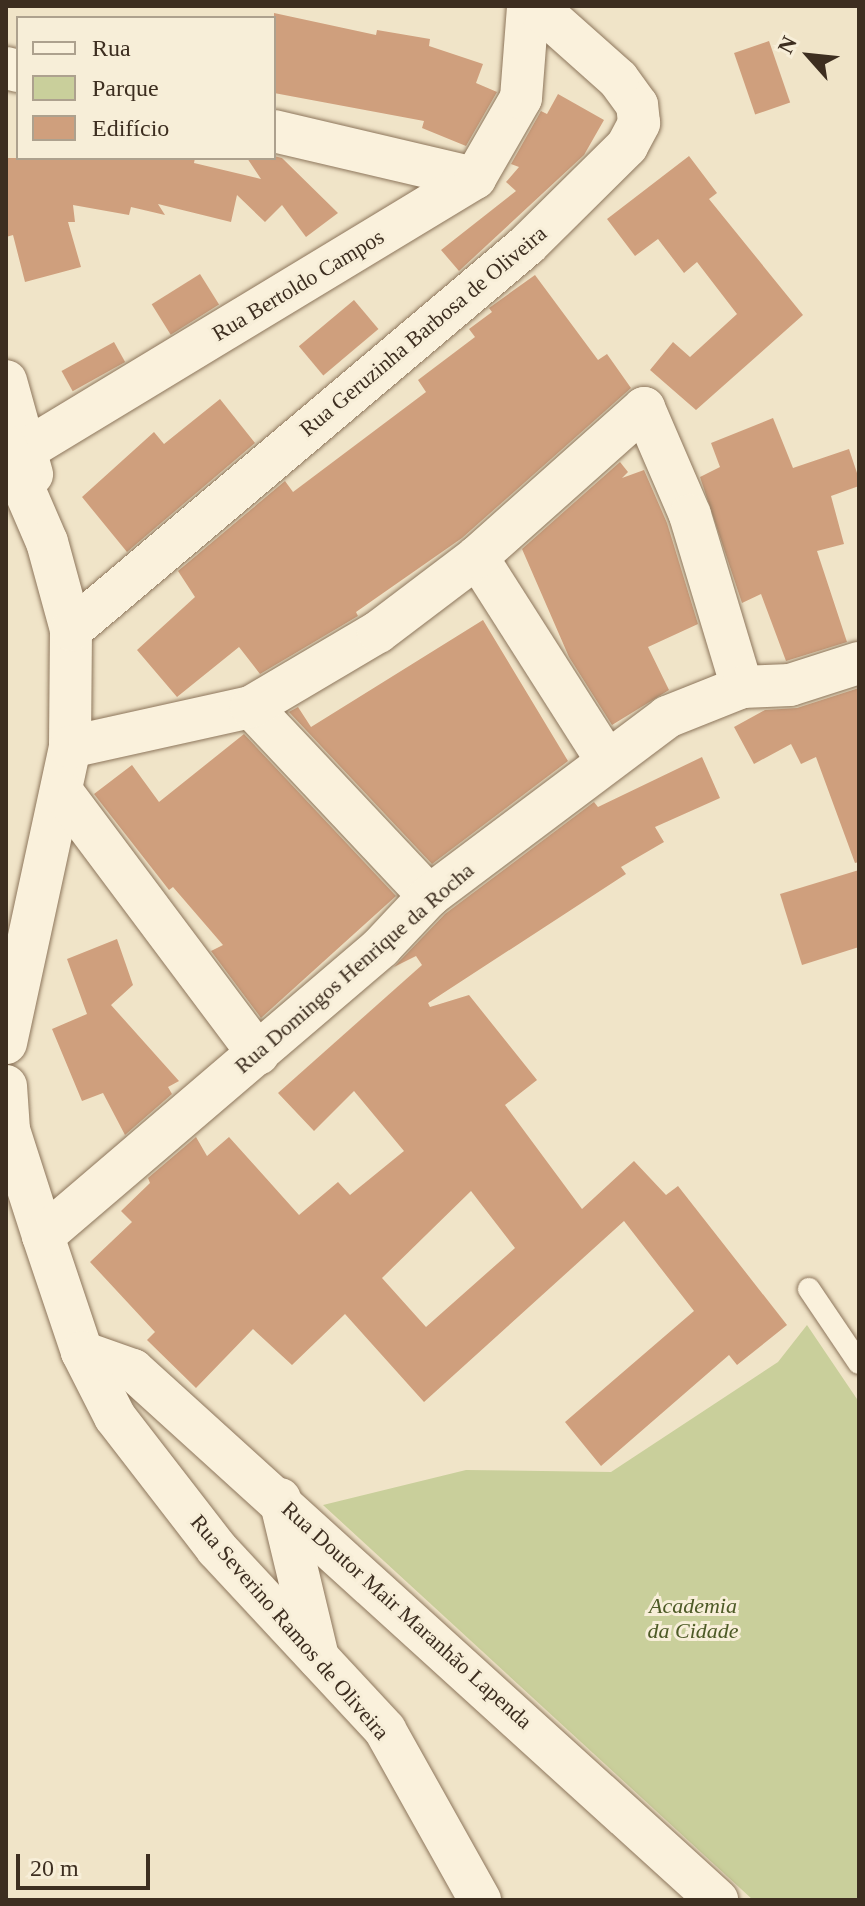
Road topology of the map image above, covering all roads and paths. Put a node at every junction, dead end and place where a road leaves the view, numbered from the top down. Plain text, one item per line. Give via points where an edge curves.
1 (528, 6) edge
2 (536, 6) edge
3 (276, 131) edge
4 (475, 178) junction
5 (6, 381) edge
6 (13, 447) edge
7 (477, 557) junction
8 (71, 630) junction
9 (859, 663) edge
10 (742, 687) junction
11 (251, 707) junction
12 (70, 747) junction
13 (607, 761) junction
14 (63, 793) junction
15 (429, 896) junction
16 (6, 1043) edge
17 (258, 1054) junction
18 (6, 1086) edge
19 (43, 1236) junction
20 (809, 1289) dead end
21 (82, 1352) junction
22 (859, 1363) edge
23 (280, 1499) junction
24 (318, 1659) junction
25 (480, 1900) edge
26 (717, 1900) edge

1 - 4 street, Rua Bertoldo Campos via 521,98
2 - 8 street, Rua Geruzinha Barbosa de Oliveira via 618,79 637,105 639,123 627,146 527,245
3 - 4 street
4 - 6 street, Rua Bertoldo Campos
5 - 6 street
6 - 8 street
7 - 10 street via 644,408 690,515
7 - 11 street via 378,632
7 - 13 street
8 - 12 street
9 - 10 street, Rua Domingos Henrique da Rocha via 790,685
10 - 13 street, Rua Domingos Henrique da Rocha via 667,717
11 - 12 street
11 - 15 street
12 - 14 street
13 - 15 street, Rua Domingos Henrique da Rocha
14 - 16 street
14 - 17 street
15 - 17 street, Rua Domingos Henrique da Rocha via 381,947
17 - 19 street, Rua Domingos Henrique da Rocha
18 - 19 street, Rua Severino Ramos de Oliveira via 9,1130
19 - 21 street, Rua Severino Ramos de Oliveira
20 - 22 lane
21 - 23 street, Rua Doutor Mair Maranhão Lapenda via 133,1370
21 - 24 street, Rua Severino Ramos de Oliveira via 115,1417 208,1537
23 - 24 street
23 - 26 street, Rua Doutor Mair Maranhão Lapenda
24 - 25 street, Rua Severino Ramos de Oliveira via 385,1730

